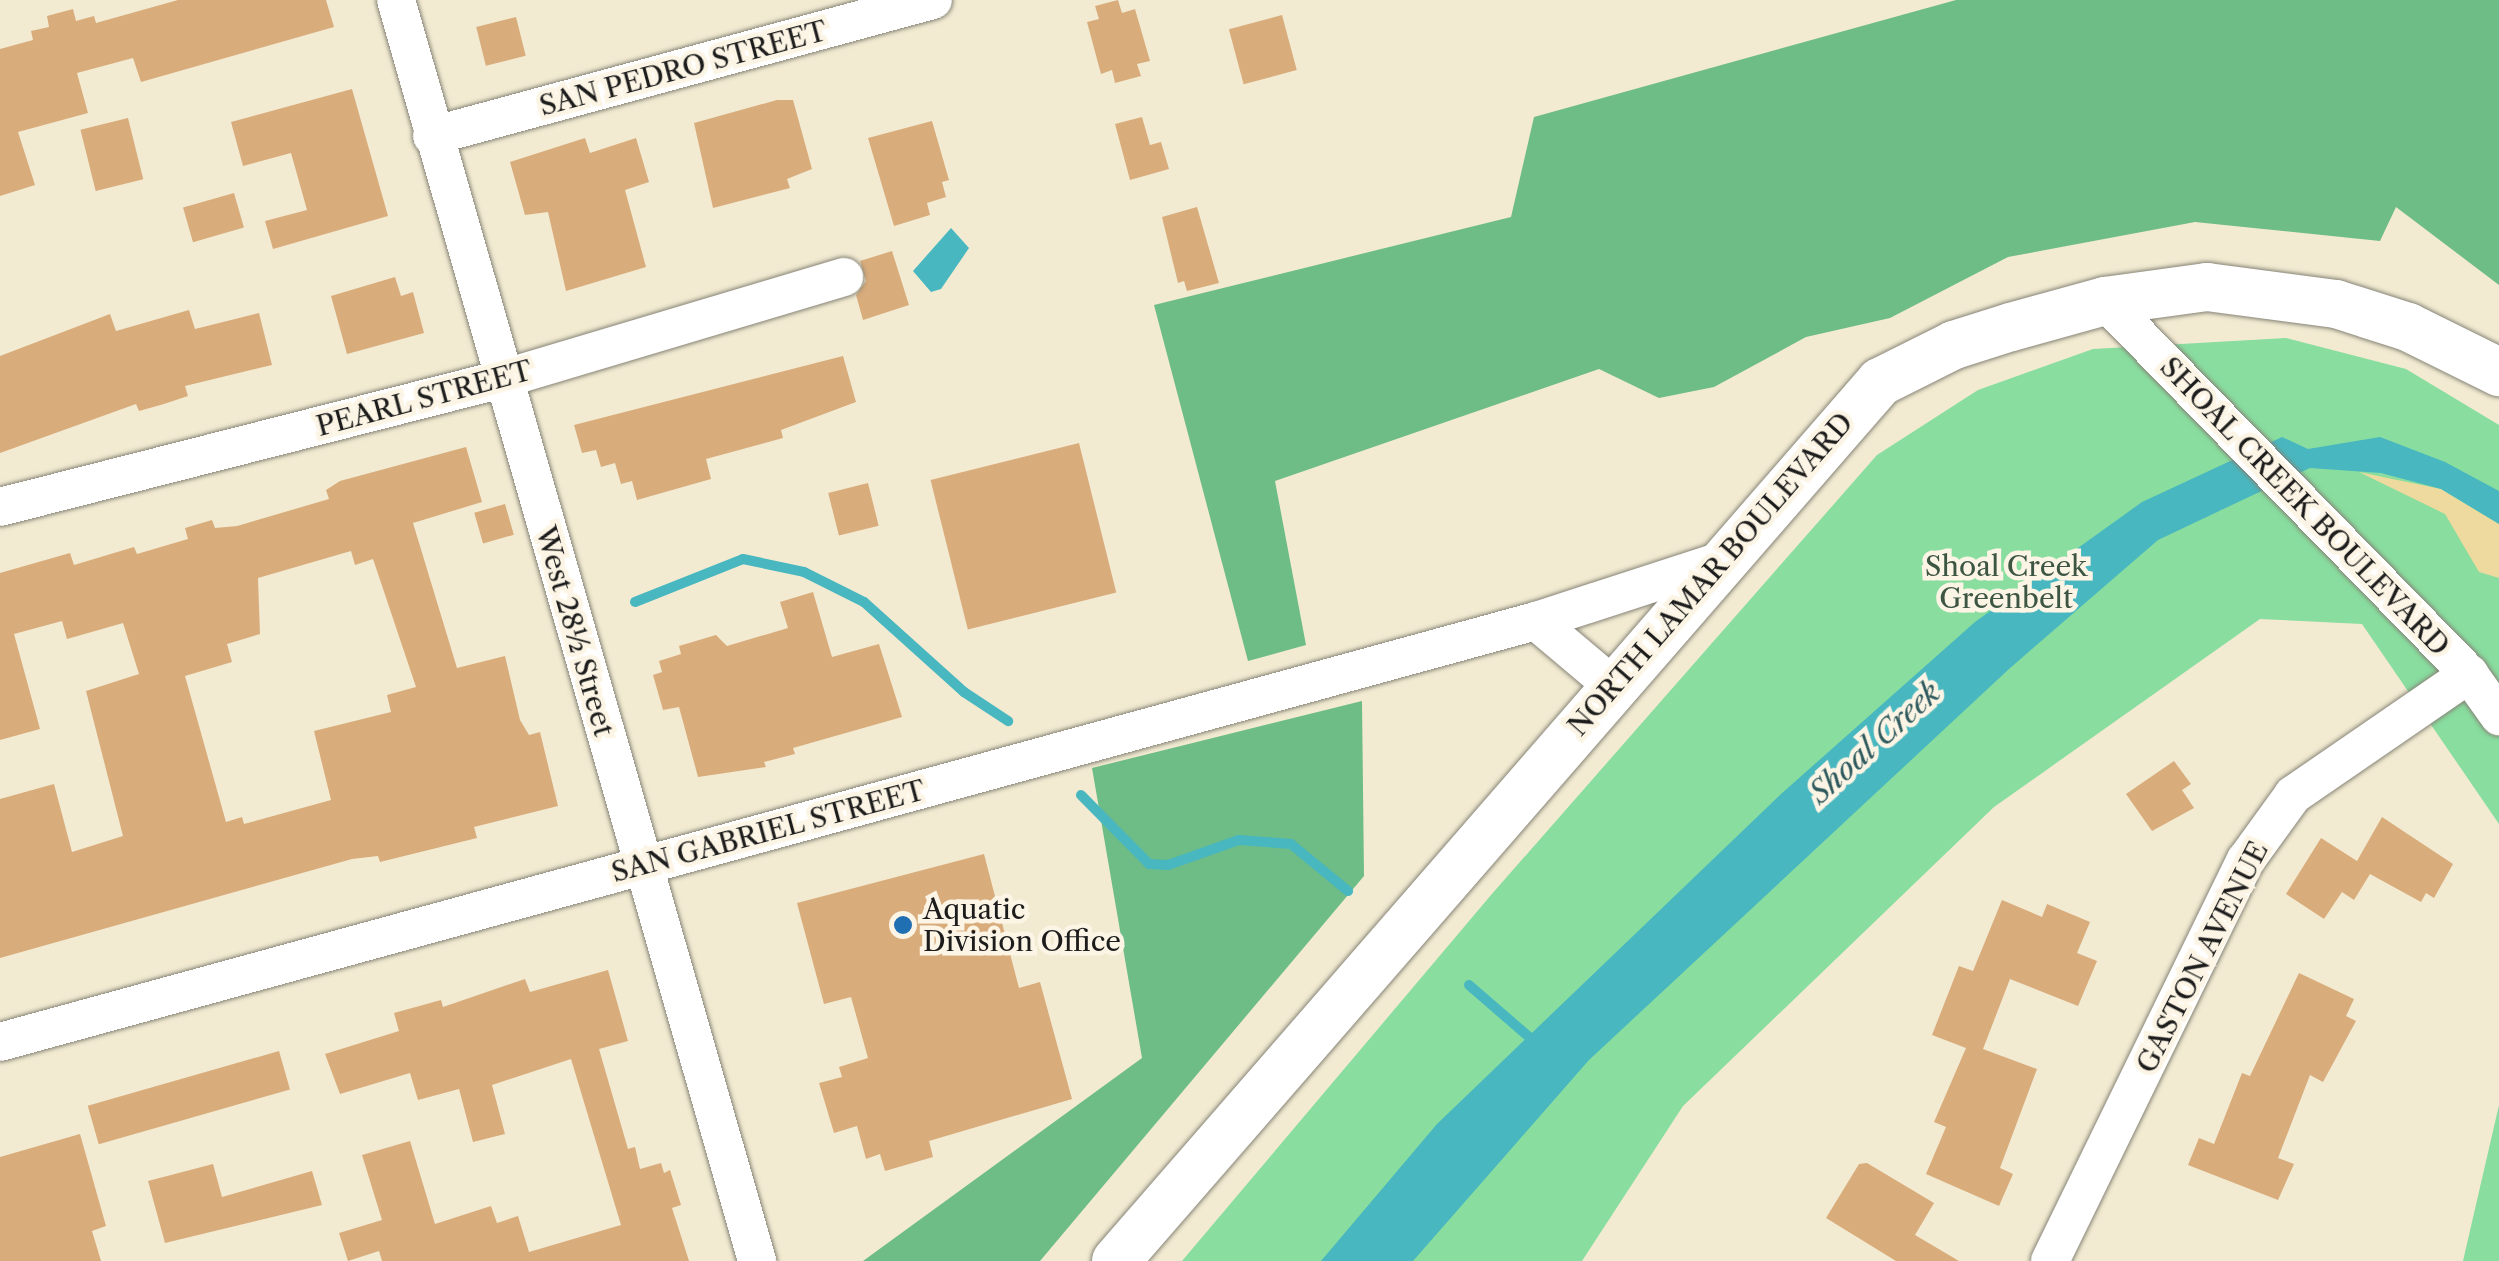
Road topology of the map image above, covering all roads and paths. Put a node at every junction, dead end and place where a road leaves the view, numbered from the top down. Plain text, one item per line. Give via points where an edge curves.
1 (396, 0) edge
2 (933, 0) edge
3 (432, 136) junction
4 (844, 277) dead end
5 (2106, 301) junction
6 (2499, 372) edge
7 (502, 379) junction
8 (0, 507) edge
9 (1721, 561) junction
10 (1536, 622) junction
11 (2469, 674) junction
12 (1612, 685) junction
13 (2499, 716) edge
14 (644, 865) junction
15 (0, 1042) edge
16 (757, 1261) edge
17 (1116, 1261) edge
18 (2050, 1261) edge

1 - 3 street, West 28½ Street
2 - 3 street, SAN PEDRO STREET
3 - 7 street, West 28½ Street
4 - 7 street, PEARL STREET
5 - 6 main road, NORTH LAMAR BOULEVARD via 2207,287 2273,291 2408,326
5 - 9 main road, NORTH LAMAR BOULEVARD via 1954,346 1880,382
5 - 11 street, SHOAL CREEK BOULEVARD
7 - 8 street, PEARL STREET
7 - 14 street, West 28½ Street
9 - 10 street, SAN GABRIEL STREET
9 - 12 main road, NORTH LAMAR BOULEVARD
10 - 12 street
10 - 14 street, SAN GABRIEL STREET
11 - 13 street, SHOAL CREEK BOULEVARD
11 - 18 street, GASTON AVENUE via 2293,794 2246,860
12 - 17 main road, NORTH LAMAR BOULEVARD
14 - 15 street, SAN GABRIEL STREET
14 - 16 street, West 28½ Street

